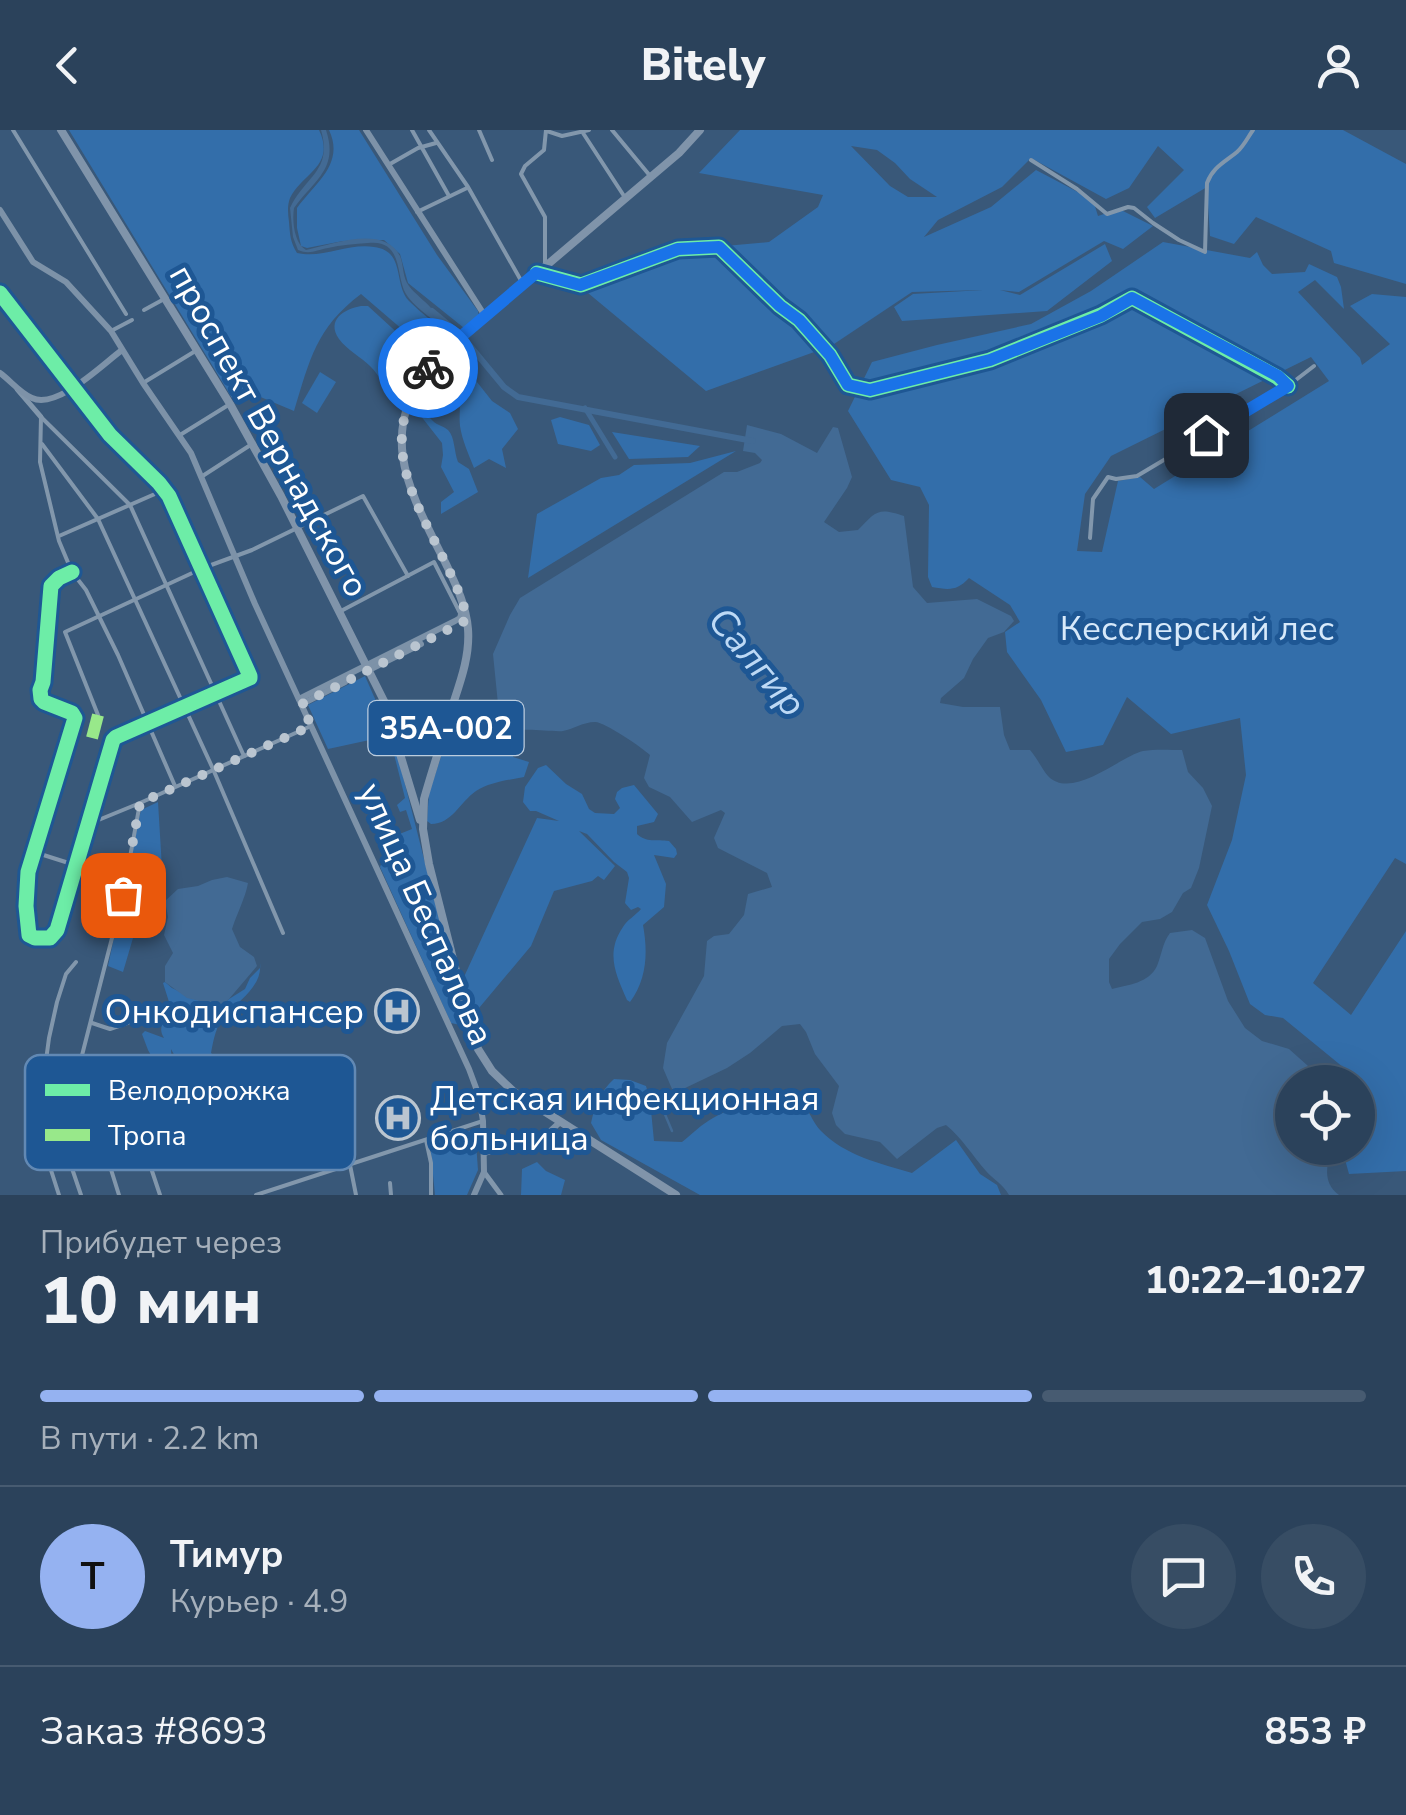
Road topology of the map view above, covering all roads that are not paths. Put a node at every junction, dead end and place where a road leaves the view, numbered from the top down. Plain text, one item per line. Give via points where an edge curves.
1 (13, 130) edge
2 (62, 130) edge
3 (366, 130) edge
4 (412, 130) edge
5 (429, 130) edge
6 (479, 130) edge
7 (546, 130) edge
8 (612, 130) edge
9 (700, 130) edge
10 (1253, 130) edge
11 (586, 132) edge
12 (436, 143) junction
13 (422, 147) junction
14 (492, 160) dead end
15 (1031, 160) dead end
16 (388, 165) junction
17 (651, 177) junction
18 (468, 187) junction
19 (448, 196) junction
20 (626, 198) junction
21 (0, 210) edge
22 (417, 212) junction
23 (545, 266) junction
24 (536, 273) junction
25 (523, 284) junction
26 (0, 293) edge
27 (166, 298) junction
28 (144, 310) dead end
29 (126, 314) dead end
30 (485, 316) junction
31 (132, 320) dead end
32 (111, 331) junction
33 (122, 350) junction
34 (197, 350) junction
35 (1314, 366) dead end
36 (0, 373) edge
37 (143, 383) junction
38 (16, 386) junction
39 (1288, 386) junction
40 (74, 387) junction
41 (230, 404) junction
42 (41, 417) junction
43 (180, 435) junction
44 (252, 443) junction
45 (42, 444) junction
46 (201, 476) junction
47 (164, 490) junction
48 (130, 506) junction
49 (98, 519) junction
50 (298, 528) junction
51 (58, 536) junction
52 (1090, 538) dead end
53 (235, 556) junction
54 (202, 568) junction
55 (72, 572) junction
56 (408, 576) junction
57 (167, 586) junction
58 (136, 600) junction
59 (340, 612) junction
60 (464, 614) junction
61 (100, 617) junction
62 (367, 669) junction
63 (215, 692) junction
64 (300, 702) junction
65 (184, 706) junction
66 (98, 715) dead end
67 (147, 722) junction
68 (311, 726) junction
69 (244, 756) junction
70 (213, 770) junction
71 (175, 786) junction
72 (140, 803) junction
73 (417, 815) junction
74 (88, 821) junction
75 (424, 836) junction
76 (34, 852) junction
77 (429, 864) junction
78 (76, 865) junction
79 (284, 933) dead end
80 (76, 962) dead end
81 (90, 1022) junction
82 (130, 1022) dead end
83 (46, 1055) edge
84 (82, 1055) edge
85 (483, 1122) junction
86 (560, 1122) junction
87 (426, 1139) junction
88 (484, 1153) junction
89 (355, 1162) edge
90 (51, 1170) edge
91 (72, 1170) edge
92 (111, 1170) edge
93 (152, 1170) edge
94 (334, 1170) edge
95 (351, 1170) edge
96 (485, 1177) junction
97 (390, 1183) dead end
98 (276, 1192) edge
99 (60, 1195) edge
100 (81, 1195) edge
101 (119, 1195) edge
102 (160, 1195) edge
103 (256, 1195) edge
104 (356, 1195) edge
105 (391, 1195) edge
106 (431, 1195) edge
107 (474, 1195) edge
108 (500, 1195) edge
109 (676, 1195) edge

1 - 29 street
2 - 27 main road, проспект Вернадского
3 - 16 main road
4 - 13 street
5 - 12 street
6 - 14 street
7 - 11 street via 562,136
7 - 23 street via 544,150 521,174 544,218
8 - 17 street
9 - 17 main road
10 - 15 street via 1210,175 1206,252 1134,208 1106,214
11 - 20 street
12 - 13 street
12 - 18 street
13 - 16 street
13 - 19 street
16 - 22 main road
17 - 20 main road
18 - 19 street
18 - 25 street
19 - 22 street
20 - 23 main road
21 - 32 main road, улица Беспалова via 34,262 66,282
22 - 30 main road
23 - 24 main road
24 - 25 main road
24 - 39 street via 580,285 678,249 719,247 799,320 848,385 870,390 990,360 1132,298
25 - 30 main road
26 - 40 street
27 - 28 street
27 - 34 main road, проспект Вернадского
30 - 60 main road via 434,360 414,390 402,434 410,488
31 - 32 street
32 - 33 main road, улица Беспалова
33 - 37 main road, улица Беспалова
33 - 40 main road
34 - 37 street
34 - 41 main road, проспект Вернадского
35 - 39 street
36 - 38 main road
37 - 43 main road, улица Беспалова
38 - 40 main road via 46,401
38 - 42 street
39 - 52 street via 1137,476 1108,477 1093,499
40 - 47 street
41 - 43 street
41 - 44 main road, проспект Вернадского
42 - 45 street
42 - 48 street
43 - 46 main road, улица Беспалова
44 - 46 street
44 - 50 main road, проспект Вернадского
45 - 49 street
45 - 51 street via 40,462
46 - 53 main road, улица Беспалова
47 - 48 street
47 - 54 street
48 - 49 street
48 - 57 street
49 - 51 street
49 - 58 street
50 - 53 street
50 - 56 street via 363,496
50 - 59 main road, проспект Вернадского
51 - 55 street
53 - 54 street
53 - 64 main road, улица Беспалова
54 - 57 street
54 - 63 street via 250,676
55 - 61 street
55 - 76 street via 51,586 40,690 41,699 75,718
56 - 59 street
56 - 60 street via 434,562
57 - 58 street
57 - 63 street
58 - 61 street
58 - 65 street
59 - 62 main road, проспект Вернадского
60 - 62 main road
60 - 73 main road via 463,661
60 - 75 main road, 35А-002 via 464,668 424,799
61 - 66 street via 66,632
61 - 67 street
62 - 64 main road
62 - 73 main road, проспект Вернадского via 388,712
63 - 65 street
63 - 69 street
64 - 68 main road, улица Беспалова
65 - 67 street
65 - 70 street
67 - 71 street
67 - 74 street via 112,740
68 - 69 street
68 - 85 main road, улица Беспалова via 469,1069
69 - 70 street
70 - 71 street
70 - 79 street
71 - 72 street
72 - 74 street
72 - 81 street
73 - 75 main road, проспект Вернадского
73 - 77 main road, 35А-002
74 - 78 street
75 - 77 main road, 35А-002
76 - 78 street
76 - 78 street via 26,906 34,938 54,936
77 - 86 main road, 35А-002 via 478,1048 506,1086
80 - 83 street via 66,974
81 - 82 street via 110,1029
81 - 84 street
85 - 87 street
85 - 88 main road, улица Беспалова
86 - 88 main road via 545,1136
86 - 109 main road, 35А-002
87 - 89 street
87 - 106 street
88 - 96 main road, улица Беспалова
90 - 99 street
91 - 100 street
92 - 101 street
93 - 102 street
94 - 98 street
95 - 104 street
96 - 107 main road, улица Беспалова
96 - 108 street
97 - 105 street
98 - 103 street

